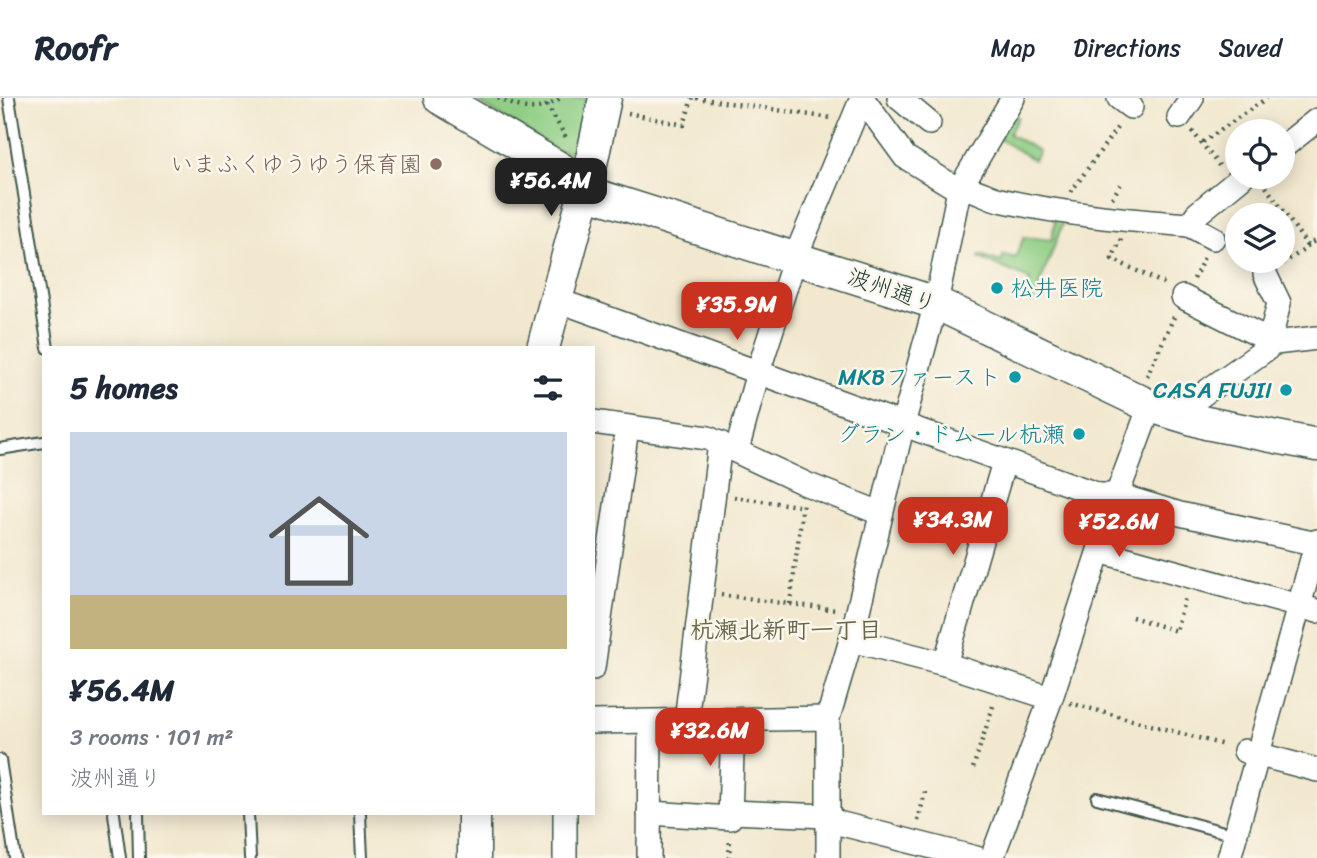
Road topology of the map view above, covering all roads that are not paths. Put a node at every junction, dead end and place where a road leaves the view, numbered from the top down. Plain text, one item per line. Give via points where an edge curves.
1 (9, 98) edge
2 (440, 98) edge
3 (862, 98) edge
4 (899, 98) edge
5 (1013, 98) edge
6 (1192, 98) edge
7 (604, 103) edge
8 (1179, 117) road end
9 (1317, 120) edge
10 (929, 123) dead end
11 (1295, 137) edge
12 (1227, 189) edge
13 (959, 190) junction
14 (585, 192) junction
15 (1189, 225) junction
16 (1213, 238) road end
17 (795, 258) junction
18 (1265, 274) road end
19 (1184, 296) road end
20 (556, 300) junction
21 (936, 303) junction
22 (1317, 338) edge
23 (1271, 341) junction
24 (48, 346) edge
25 (544, 346) edge
26 (758, 372) junction
27 (1154, 406) junction
28 (595, 422) edge
29 (903, 424) junction
30 (627, 428) junction
31 (42, 442) edge
32 (1317, 445) edge
33 (728, 447) junction
34 (0, 449) edge
35 (1004, 462) junction
36 (1117, 495) junction
37 (880, 513) junction
38 (1317, 543) edge
39 (1099, 551) junction
40 (1308, 608) edge
41 (850, 640) junction
42 (595, 654) edge
43 (945, 664) junction
44 (1046, 702) junction
45 (828, 718) junction
46 (733, 720) junction
47 (686, 721) junction
48 (595, 722) edge
49 (650, 722) junction
50 (1252, 752) junction
51 (0, 760) edge
52 (1317, 770) edge
53 (1097, 798) dead end
54 (649, 813) junction
55 (114, 815) edge
56 (138, 815) edge
57 (248, 815) edge
58 (360, 815) edge
59 (474, 815) edge
60 (565, 815) edge
61 (730, 815) junction
62 (827, 816) junction
63 (1235, 835) junction
64 (15, 858) edge
65 (120, 858) edge
66 (139, 858) edge
67 (250, 858) edge
68 (362, 858) edge
69 (474, 858) edge
70 (565, 858) edge
71 (649, 858) edge
72 (828, 858) edge
73 (976, 858) edge
74 (992, 858) edge
75 (1229, 858) edge

1 - 24 lane
2 - 14 street, 波州通り via 561,169
3 - 13 street via 905,157
3 - 17 street
4 - 10 street
5 - 13 street
6 - 8 street
7 - 14 street
9 - 11 street
12 - 15 street
13 - 15 street via 967,188 997,200 1059,211
13 - 21 street
14 - 17 street, 波州通り
14 - 20 street
15 - 16 street
17 - 21 street, 波州通り
17 - 26 street
18 - 23 street via 1279,303
19 - 23 street
20 - 25 street
20 - 26 street
21 - 27 street, 波州通り
21 - 29 street
22 - 23 street
23 - 27 street via 1257,358
26 - 29 street
26 - 33 street
27 - 32 street, 波州通り
27 - 36 street
28 - 30 street
29 - 35 street
29 - 37 street
30 - 33 street via 708,438
30 - 42 street
31 - 34 lane
33 - 37 street via 804,496
33 - 47 street via 714,494
35 - 36 street via 1099,495
35 - 43 street
36 - 38 street via 1180,514
36 - 39 street
37 - 41 street
38 - 40 street
39 - 40 street
39 - 44 street
40 - 50 street
41 - 43 street
41 - 45 street
43 - 44 street
44 - 74 street
45 - 46 street
45 - 62 street
46 - 47 street
46 - 61 street
47 - 49 street
48 - 49 street
49 - 54 street
50 - 52 street
50 - 63 street
51 - 64 lane
53 - 63 lane
54 - 61 street
54 - 71 street
55 - 65 lane
56 - 66 lane
57 - 67 lane
58 - 68 lane
59 - 69 street
60 - 70 street
61 - 62 street
62 - 72 street
62 - 73 street via 838,823
63 - 75 street

